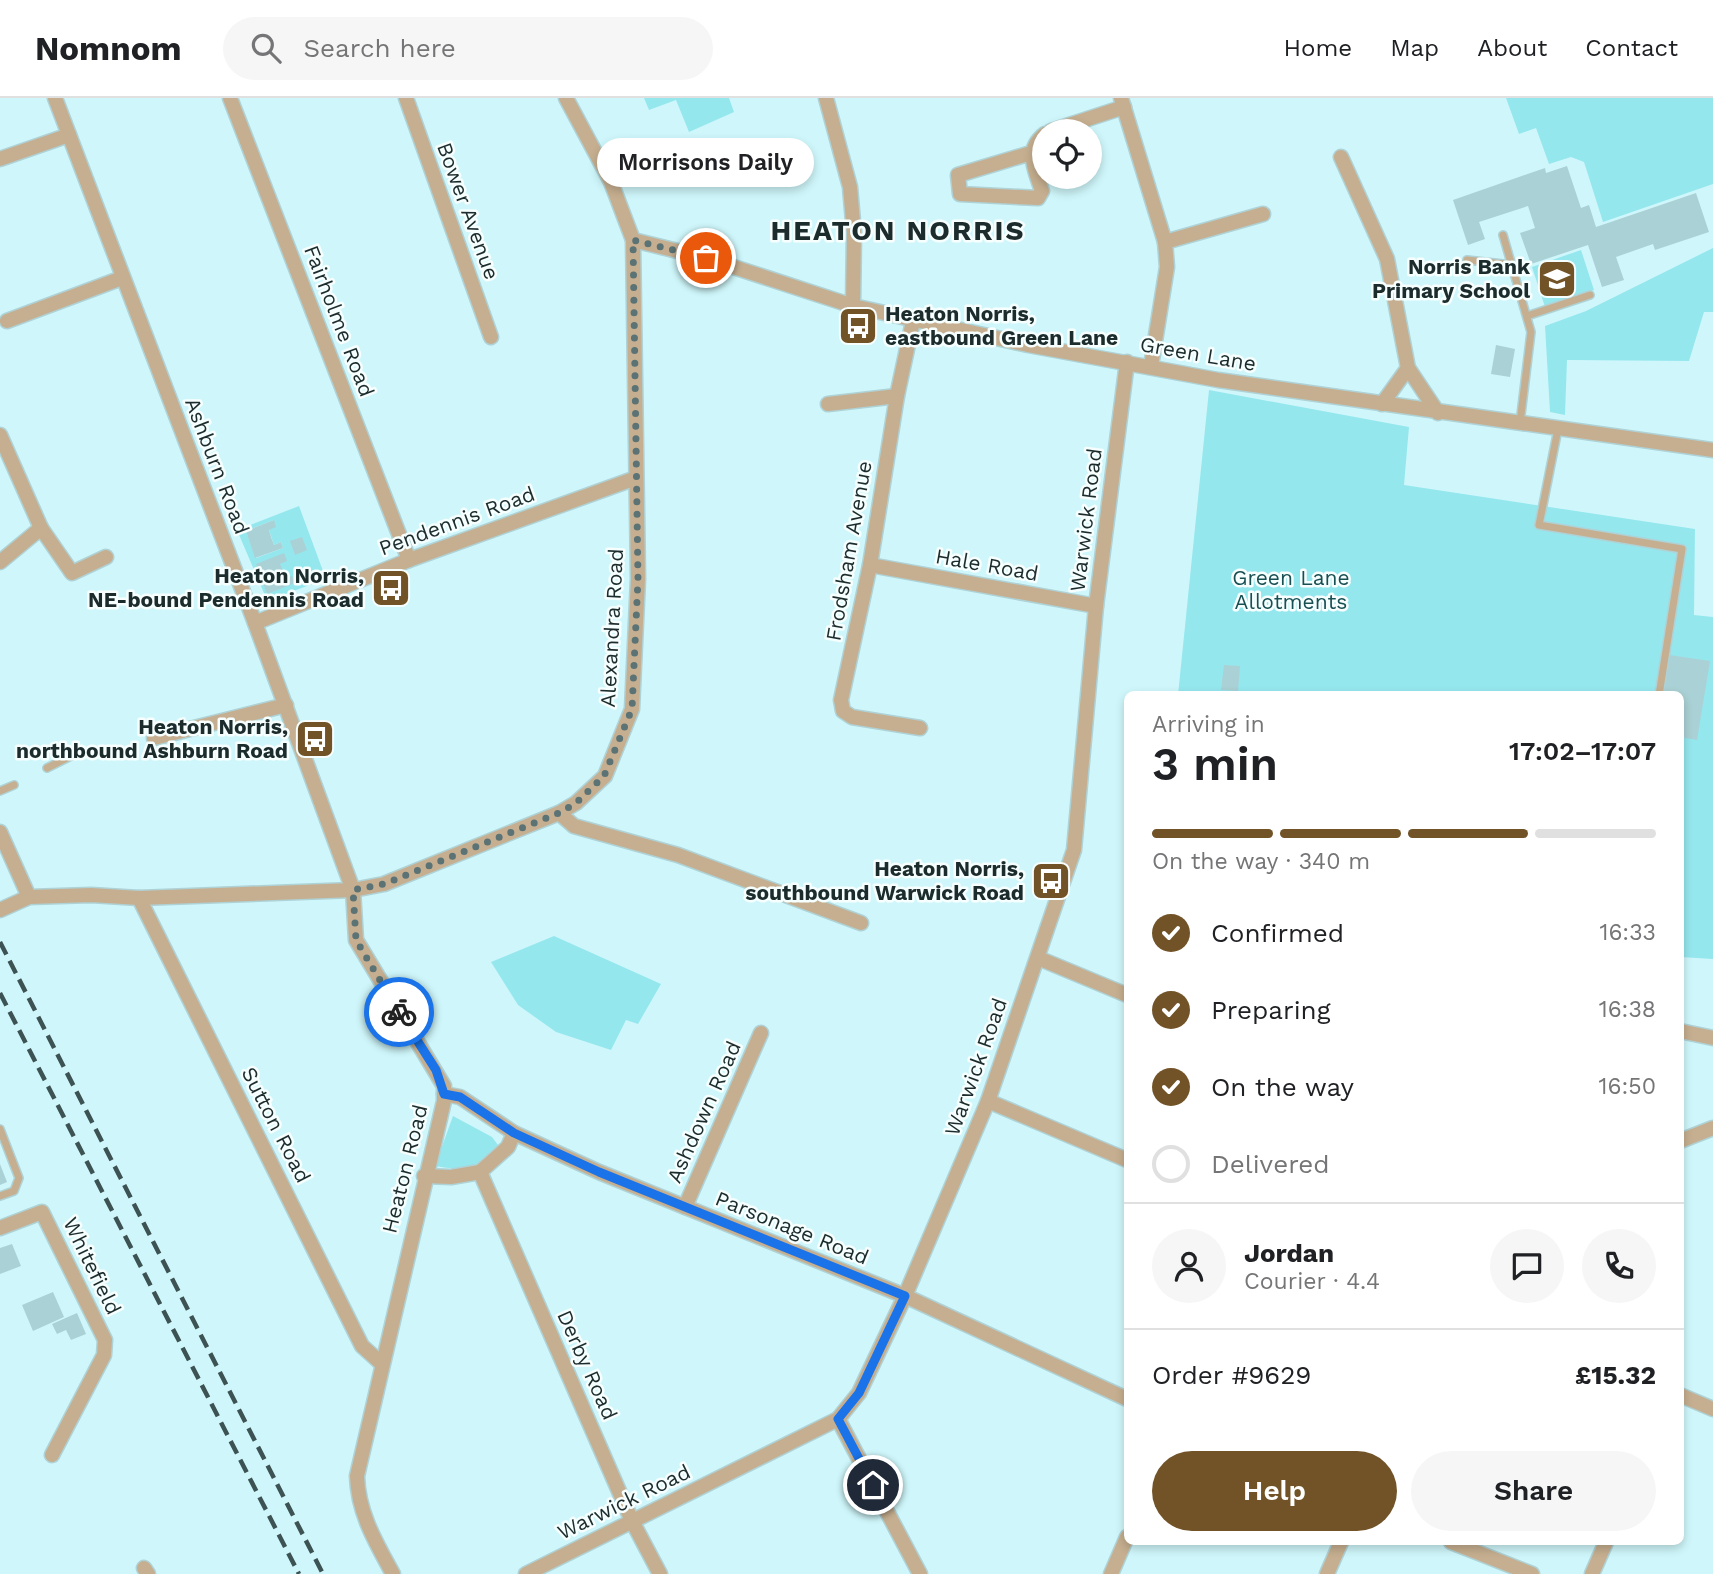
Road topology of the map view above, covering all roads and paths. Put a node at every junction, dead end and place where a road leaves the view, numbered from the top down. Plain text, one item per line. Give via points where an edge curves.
1 (55, 98) edge
2 (230, 98) edge
3 (406, 98) edge
4 (566, 98) edge
5 (825, 98) edge
6 (1122, 103) edge
7 (1082, 119) edge
8 (69, 135) junction
9 (1031, 153) joint
10 (1341, 157) dead end
11 (0, 159) edge
12 (1263, 214) dead end
13 (1503, 235) dead end
14 (633, 240) junction
15 (1165, 242) junction
16 (1467, 260) dead end
17 (1512, 265) junction
18 (122, 278) junction
19 (1590, 295) dead end
20 (853, 306) junction
21 (1527, 316) junction
22 (7, 321) dead end
23 (914, 321) junction
24 (491, 337) dead end
25 (1127, 362) junction
26 (1151, 366) junction
27 (1408, 368) junction
28 (897, 396) junction
29 (828, 404) dead end
30 (1382, 404) junction
31 (1438, 413) junction
32 (1520, 424) junction
33 (1558, 429) junction
34 (0, 435) edge
35 (1713, 450) edge
36 (636, 478) junction
37 (41, 528) junction
38 (106, 557) dead end
39 (409, 560) junction
40 (0, 562) edge
41 (870, 565) junction
42 (1096, 606) junction
43 (255, 623) junction
44 (1660, 691) edge
45 (286, 705) junction
46 (920, 728) dead end
47 (155, 738) dead end
48 (71, 756) dead end
49 (47, 768) dead end
50 (14, 785) dead end
51 (0, 791) edge
52 (559, 813) junction
53 (0, 832) edge
54 (353, 890) junction
55 (29, 897) junction
56 (139, 898) junction
57 (2, 909) edge
58 (861, 923) dead end
59 (1038, 958) junction
60 (1124, 994) edge
61 (1684, 1032) edge
62 (761, 1033) dead end
63 (1713, 1038) edge
64 (444, 1094) junction
65 (988, 1101) junction
66 (1713, 1128) edge
67 (0, 1129) edge
68 (514, 1133) junction
69 (1684, 1139) edge
70 (1124, 1159) edge
71 (480, 1172) junction
72 (424, 1175) junction
73 (0, 1196) edge
74 (685, 1207) junction
75 (0, 1228) edge
76 (905, 1296) junction
77 (382, 1364) junction
78 (1684, 1397) edge
79 (1124, 1398) edge
80 (1713, 1409) edge
81 (838, 1419) junction
82 (52, 1455) dead end
83 (632, 1521) junction
84 (1124, 1544) edge
85 (1340, 1545) edge
86 (1459, 1545) edge
87 (1605, 1545) edge
88 (393, 1574) edge
89 (526, 1574) edge
90 (660, 1574) edge
91 (920, 1574) edge
92 (1111, 1574) edge
93 (1327, 1574) edge
94 (1532, 1574) edge
95 (1592, 1574) edge

1 - 8 street, Ashburn Road
2 - 39 street, Fairholme Road
3 - 24 street, Bower Avenue
4 - 14 street via 611,182
5 - 20 street via 850,187
6 - 7 street
6 - 15 street
8 - 11 street
8 - 18 street, Ashburn Road
9 - 9 street via 1042,191 1038,198 960,194 958,175
10 - 27 street via 1387,259
12 - 15 street
13 - 17 lane
14 - 20 street, Green Lane via 706,258
14 - 36 street, Alexandra Road
15 - 26 street via 1167,267
16 - 17 lane
17 - 21 lane
18 - 22 street
18 - 43 street, Ashburn Road
19 - 21 lane
20 - 23 street, Green Lane
21 - 32 lane via 1532,343
23 - 25 street, Green Lane
23 - 28 street, Frodsham Avenue
25 - 26 street, Green Lane
25 - 42 street, Warwick Road
26 - 30 street, Green Lane
27 - 30 street
27 - 31 street
28 - 29 street
28 - 41 street, Frodsham Avenue
30 - 31 street, Green Lane
31 - 32 street, Green Lane
32 - 33 street, Green Lane
33 - 35 street, Green Lane
33 - 44 lane via 1539,526 1682,549
34 - 37 street
36 - 39 street, Pendennis Road
36 - 52 street, Alexandra Road via 638,579 632,709 604,776
37 - 38 street via 72,573
37 - 40 street
39 - 43 street, Pendennis Road
41 - 42 street, Hale Road
41 - 46 street, Frodsham Avenue via 841,700 843,711 852,717
42 - 59 street, Warwick Road via 1074,850
43 - 45 street, Ashburn Road
45 - 47 street
45 - 54 street, Ashburn Road
48 - 49 lane
50 - 51 lane
52 - 54 street, Alexandra Road via 384,884
52 - 58 street via 574,826 678,855
53 - 55 street
54 - 56 street
54 - 64 street, Heaton Road via 356,940 436,1070
55 - 56 street
55 - 57 street
56 - 77 street, Sutton Road via 362,1346
59 - 60 street
59 - 65 street, Warwick Road
61 - 63 street
62 - 74 street, Ashdown Road
64 - 68 street, Parsonage Road via 460,1097
64 - 72 street, Heaton Road
65 - 70 street
65 - 76 street, Warwick Road
66 - 69 street
67 - 73 lane via 19,1178 14,1191
68 - 71 street via 508,1147
68 - 74 street, Parsonage Road
71 - 72 street
71 - 83 street, Derby Road
72 - 77 street, Heaton Road
74 - 76 street, Parsonage Road
75 - 82 street, Whitefield via 42,1212 105,1340 104,1355
76 - 79 street, Parsonage Road
76 - 81 street, Warwick Road via 859,1393
77 - 88 street, Heaton Road via 360,1449 357,1495
78 - 80 street
81 - 83 street, Warwick Road
81 - 91 street
83 - 89 street, Warwick Road
83 - 90 street, Derby Road
84 - 92 street
85 - 93 street
86 - 94 street
87 - 95 street

